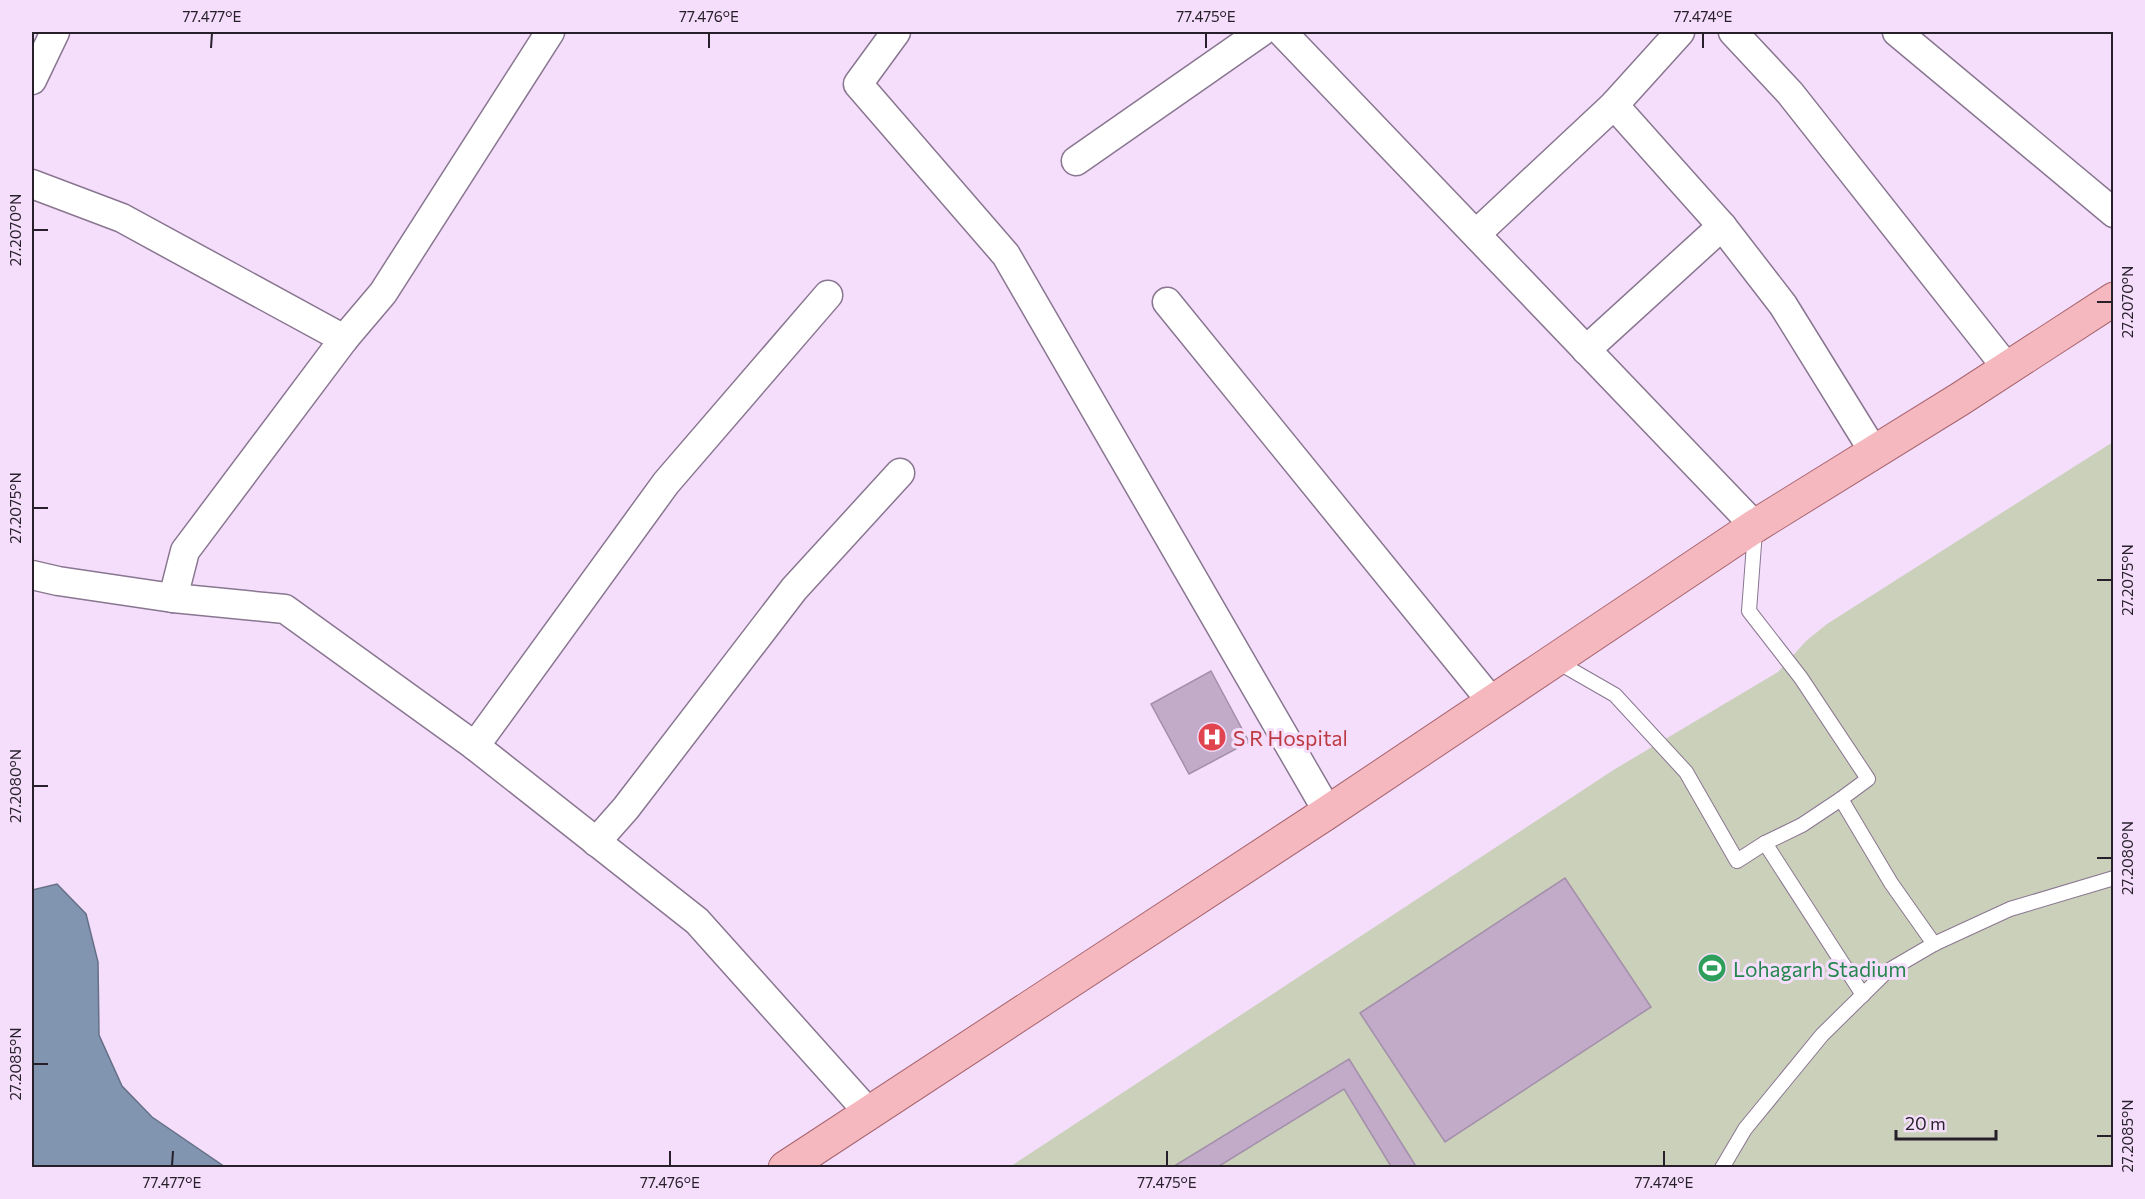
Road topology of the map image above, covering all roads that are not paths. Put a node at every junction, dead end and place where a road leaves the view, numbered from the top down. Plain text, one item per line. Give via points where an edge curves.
1 (55, 32) edge
2 (550, 32) edge
3 (896, 32) edge
4 (1261, 32) edge
5 (1282, 32) edge
6 (1680, 32) edge
7 (1733, 32) edge
8 (1897, 32) edge
9 (32, 80) edge
10 (1614, 105) junction
11 (1076, 160) dead end
12 (32, 184) edge
13 (2114, 213) edge
14 (1722, 226) junction
15 (1476, 234) junction
16 (828, 295) dead end
17 (2114, 299) edge
18 (1167, 302) dead end
19 (345, 339) junction
20 (1587, 350) junction
21 (2007, 368) junction
22 (1874, 453) junction
23 (900, 473) dead end
24 (1755, 526) junction
25 (32, 575) edge
26 (173, 598) junction
27 (1554, 660) junction
28 (1492, 702) junction
29 (476, 746) junction
30 (1841, 800) junction
31 (1328, 812) junction
32 (596, 842) junction
33 (1765, 843) junction
34 (2114, 878) edge
35 (1934, 944) junction
36 (1863, 995) junction
37 (869, 1113) junction
38 (786, 1167) edge
39 (1722, 1167) edge

1 - 9 street
2 - 19 street via 383,292
3 - 31 street via 858,84 1006,255
4 - 11 street
5 - 15 street
6 - 10 street
7 - 21 street via 1790,93
8 - 13 street
10 - 14 street
10 - 15 street
12 - 19 street via 122,218
14 - 20 street
14 - 22 street via 1783,305
15 - 20 street
16 - 29 street via 666,483
17 - 21 main road
18 - 28 street
19 - 26 street via 185,551
20 - 24 street
21 - 22 main road
22 - 24 main road
23 - 32 street via 794,589
24 - 27 main road
24 - 30 lane via 1749,610 1801,678 1868,779
25 - 26 street
26 - 29 street via 285,609
27 - 28 main road
27 - 33 lane via 1615,695 1686,772 1737,861
28 - 31 main road
29 - 32 street
30 - 33 lane
30 - 35 lane via 1891,884
31 - 37 main road
32 - 37 street via 696,921
33 - 36 lane
34 - 35 lane via 2010,909
35 - 36 lane via 1886,972
36 - 39 lane via 1822,1035 1752,1120
37 - 38 main road

